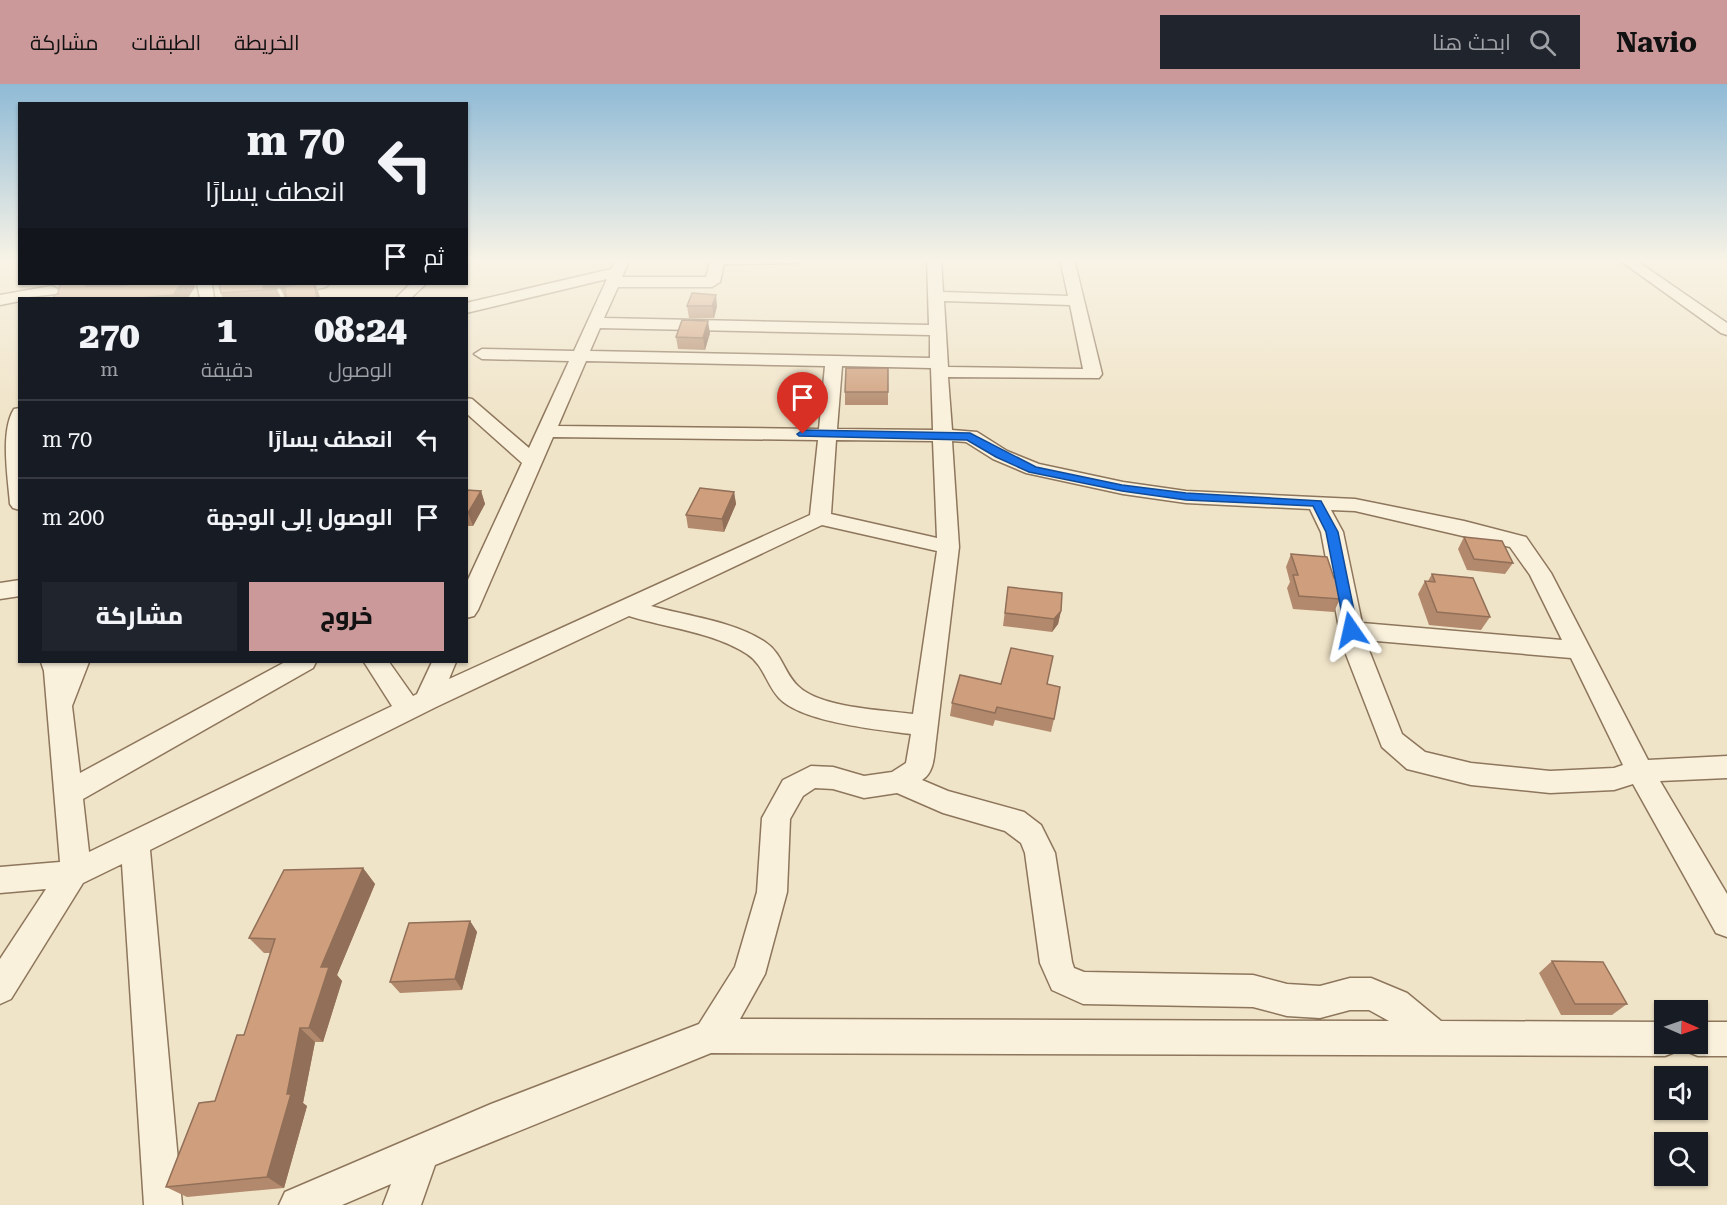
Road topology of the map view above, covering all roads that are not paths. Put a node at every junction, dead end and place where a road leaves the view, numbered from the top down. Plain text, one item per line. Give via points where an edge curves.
1 (599, 311) edge
2 (936, 311) edge
3 (1078, 311) edge
4 (1700, 311) edge
5 (594, 323) junction
6 (937, 330) junction
7 (1727, 330) edge
8 (482, 354) dead end
9 (579, 356) junction
10 (834, 362) junction
11 (939, 368) junction
12 (468, 405) edge
13 (13, 425) edge
14 (545, 431) junction
15 (826, 434) junction
16 (943, 435) junction
17 (532, 461) junction
18 (18, 481) edge
19 (1317, 503) junction
20 (820, 518) junction
21 (948, 547) junction
22 (18, 588) edge
23 (0, 591) edge
24 (468, 605) edge
25 (627, 607) junction
26 (1351, 630) junction
27 (1579, 650) junction
28 (53, 663) edge
29 (77, 663) edge
30 (302, 663) edge
31 (377, 663) edge
32 (443, 663) edge
33 (418, 704) junction
34 (60, 708) junction
35 (925, 726) junction
36 (1727, 767) edge
37 (1640, 771) junction
38 (898, 782) junction
39 (69, 793) junction
40 (135, 843) junction
41 (73, 874) junction
42 (0, 880) edge
43 (1727, 923) edge
44 (0, 988) edge
45 (711, 1036) junction
46 (1435, 1038) junction
47 (1654, 1039) edge
48 (1708, 1039) edge
49 (1727, 1039) edge
50 (421, 1152) junction
51 (163, 1205) edge
52 (298, 1205) edge
53 (402, 1205) edge

1 - 5 street
2 - 6 street
3 - 11 street via 1093,374
4 - 7 street
5 - 6 street
5 - 9 street
6 - 11 street
8 - 9 street
9 - 10 street
9 - 14 street
10 - 11 street
10 - 15 street
11 - 16 street
12 - 17 street
13 - 18 street
14 - 15 street
14 - 17 street
15 - 16 street
15 - 20 street
16 - 19 street via 970,436 1033,470 1122,488 1186,497
16 - 21 street
17 - 24 street
19 - 26 street via 1332,532
19 - 27 street via 1372,508 1518,542 1540,573
20 - 21 street
20 - 25 street
21 - 35 street
22 - 23 street
25 - 33 street
25 - 35 street via 750,645 769,658 789,694 811,705
26 - 27 street
26 - 37 street via 1391,740 1418,761 1471,774 1550,782 1614,779
27 - 37 street
28 - 34 street
29 - 34 street
30 - 39 street
31 - 33 street
32 - 33 street
33 - 40 street
34 - 39 street
35 - 38 street via 918,769
36 - 37 street
37 - 43 street
38 - 45 street via 864,787 812,777 794,788 776,818 772,892 749,974
38 - 46 street via 943,801 1014,821 1031,834 1040,853 1056,963 1063,979 1083,988 1253,991 1287,1000 1320,1002 1350,994 1371,994 1395,1005
39 - 41 street
40 - 41 street
40 - 51 street
41 - 42 street
41 - 44 street
45 - 46 street
45 - 50 street
46 - 47 street
48 - 49 street
50 - 52 street
50 - 53 street

